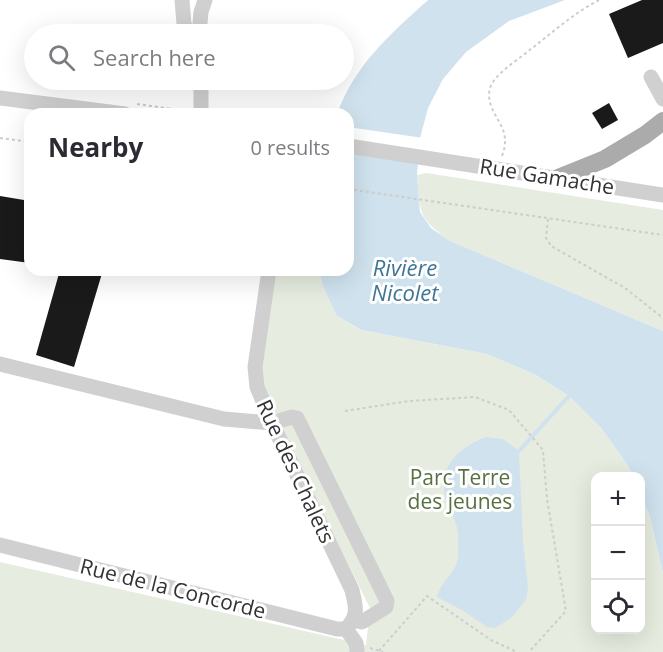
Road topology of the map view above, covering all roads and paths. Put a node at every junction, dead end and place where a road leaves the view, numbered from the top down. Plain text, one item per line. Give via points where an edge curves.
1 (182, 0) edge
2 (205, 0) edge
3 (598, 0) edge
4 (184, 24) edge
5 (200, 24) edge
6 (651, 77) dead end
7 (201, 90) edge
8 (0, 98) edge
9 (663, 99) edge
10 (78, 108) edge
11 (201, 108) edge
12 (663, 121) edge
13 (0, 138) edge
14 (24, 141) edge
15 (354, 147) edge
16 (502, 156) dead end
17 (558, 178) junction
18 (354, 190) edge
19 (663, 195) edge
20 (548, 218) junction
21 (663, 235) edge
22 (268, 276) edge
23 (663, 318) edge
24 (0, 364) edge
25 (345, 411) dead end
26 (272, 423) junction
27 (0, 544) edge
28 (350, 624) junction
29 (379, 651) edge
30 (357, 652) edge
31 (517, 652) edge
32 (529, 652) edge

1 - 4 street
2 - 5 street
3 - 16 path via 493,81 489,97 504,129 506,148
6 - 9 street
7 - 11 street
8 - 10 street
12 - 17 main road via 605,159
13 - 14 path
15 - 17 street, Rue Gamache
17 - 19 street, Rue Gamache
18 - 20 path
20 - 21 path
20 - 23 path via 546,238 551,246 625,288
22 - 26 street, Rue des Chalets via 255,367 257,387
24 - 26 street via 224,419
25 - 32 path via 409,400 475,397 509,410 543,450 566,611
26 - 28 street, Rue des Chalets via 352,590 356,606
26 - 28 street via 292,417 300,420 387,602 386,607 362,622
27 - 28 street, Rue de la Concorde via 337,629
28 - 30 street
29 - 31 path via 427,596 491,640

